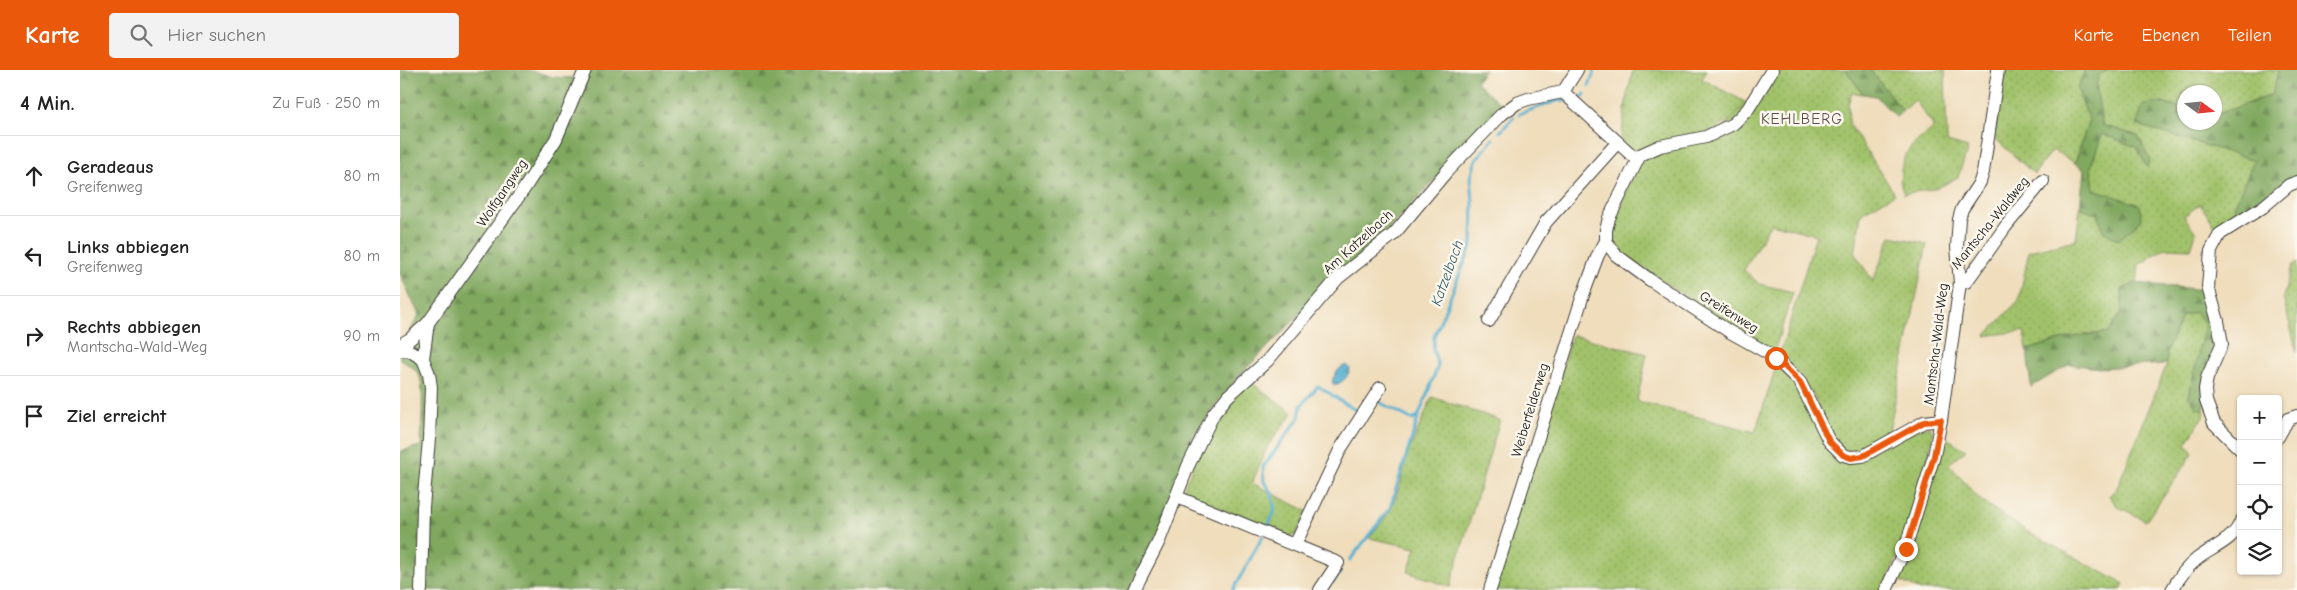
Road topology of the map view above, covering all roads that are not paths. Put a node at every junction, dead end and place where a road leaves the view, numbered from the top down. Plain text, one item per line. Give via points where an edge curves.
1 (585, 70) edge
2 (1577, 70) edge
3 (1772, 70) edge
4 (1998, 70) edge
5 (1563, 92) junction
6 (1617, 144) junction
7 (1636, 159) junction
8 (2043, 181) dead end
9 (2297, 182) edge
10 (1606, 241) junction
11 (1960, 283) junction
12 (1489, 322) dead end
13 (428, 323) junction
14 (400, 345) edge
15 (400, 350) edge
16 (424, 359) junction
17 (1380, 388) dead end
18 (2297, 416) edge
19 (1941, 420) junction
20 (2282, 430) edge
21 (2237, 446) edge
22 (1177, 497) junction
23 (2237, 528) edge
24 (1295, 545) junction
25 (421, 590) edge
26 (1134, 590) edge
27 (1320, 590) edge
28 (1490, 590) edge
29 (1886, 590) edge
30 (2172, 590) edge

1 - 13 street, Wolfgangweg via 556,139 524,190
2 - 5 street
3 - 7 street via 1748,109 1733,124 1706,137 1660,146
4 - 11 street, Mantscha-Wald-Weg via 1983,172 1959,219
5 - 6 street
5 - 22 street, Am Katzelbach via 1528,98 1506,111 1453,164 1394,234 1338,278 1267,361 1214,413
6 - 7 street
6 - 12 street via 1553,213
7 - 10 street via 1609,218
8 - 11 street, Mantscha-Waldweg via 1966,282
9 - 21 street via 2220,234 2211,251 2208,288 2222,344 2207,378 2206,401 2214,422
10 - 19 street, Greifenweg via 1616,255 1647,278 1776,358 1800,382 1829,441 1843,455 1851,458 1863,456 1924,422
10 - 28 street, Weiberfelderweg via 1583,295
11 - 19 street, Mantscha-Wald-Weg
13 - 14 street, Wolfgangweg
13 - 16 street
15 - 16 street via 410,351
16 - 25 street via 431,387
17 - 24 street via 1348,437
18 - 20 street via 2288,419
19 - 29 street, Mantscha-Wald-Weg via 1934,456 1908,541
22 - 24 street
22 - 26 street, Am Katzelbach
23 - 30 street via 2196,560
24 - 27 street via 1338,563

